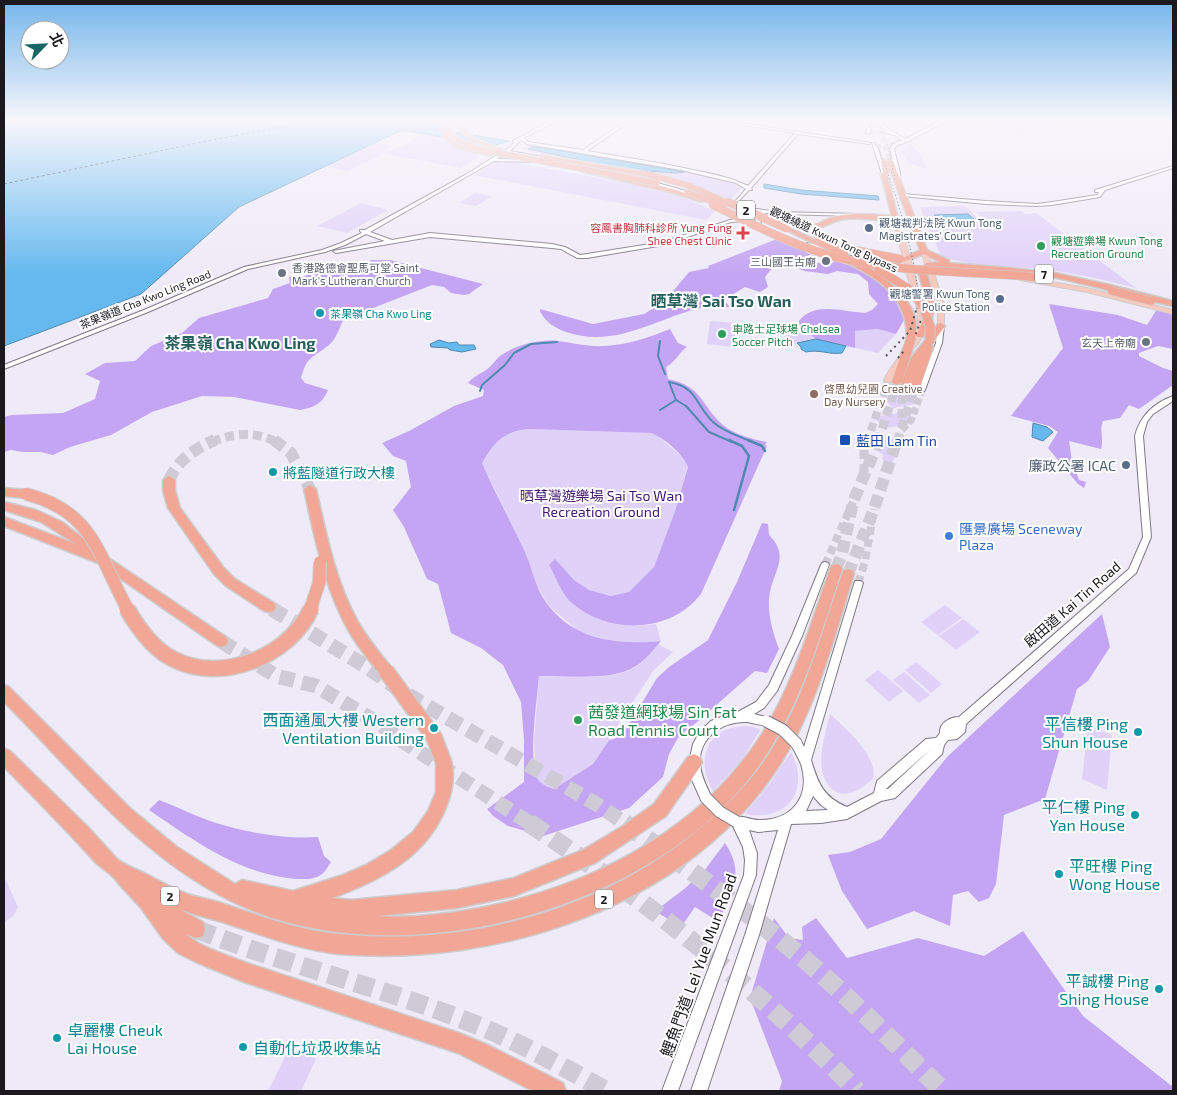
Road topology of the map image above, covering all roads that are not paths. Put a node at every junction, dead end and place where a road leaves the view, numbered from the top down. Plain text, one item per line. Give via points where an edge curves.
1 (468, 171) edge
2 (586, 171) joint
3 (598, 171) edge
4 (612, 171) edge
5 (615, 171) edge
6 (622, 171) edge
7 (626, 171) edge
8 (692, 171) edge
9 (763, 171) edge
10 (883, 171) tunnel mouth
11 (886, 171) edge
12 (893, 171) tunnel mouth
13 (898, 171) edge
14 (1161, 171) edge
15 (607, 174) junction
16 (884, 174) junction
17 (897, 179) junction
18 (732, 180) junction
19 (755, 180) junction
20 (750, 189) junction
21 (690, 194) junction
22 (706, 194) junction
23 (1092, 194) junction
24 (902, 195) junction
25 (890, 196) junction
26 (1079, 198) junction
27 (735, 204) junction
28 (730, 210) junction
29 (777, 213) junction
30 (864, 216) junction
31 (896, 218) junction
32 (757, 223) junction
33 (702, 230) junction
34 (361, 233) junction
35 (811, 238) junction
36 (390, 241) junction
37 (383, 242) junction
38 (924, 251) junction
39 (303, 255) junction
40 (295, 256) joint
41 (883, 259) junction
42 (905, 259) junction
43 (929, 265) junction
44 (961, 265) junction
45 (1000, 273) junction
46 (932, 274) junction
47 (910, 277) junction
48 (1099, 288) junction
49 (1126, 291) junction
50 (1130, 300) junction
51 (1173, 302) edge
52 (1173, 308) edge
53 (1173, 312) edge
54 (941, 326) junction
55 (920, 335) junction
56 (4, 365) edge
57 (888, 380) tunnel mouth
58 (910, 386) junction
59 (1171, 400) edge
60 (169, 480) tunnel mouth
61 (310, 489) tunnel mouth
62 (4, 492) edge
63 (4, 506) edge
64 (4, 521) edge
65 (103, 560) junction
66 (323, 561) junction
67 (842, 573) junction
68 (269, 607) tunnel mouth
69 (221, 641) tunnel mouth
70 (815, 654) junction
71 (4, 692) edge
72 (738, 717) junction
73 (942, 739) joint
74 (5, 758) edge
75 (806, 759) junction
76 (694, 762) junction
77 (811, 777) junction
78 (880, 796) joint
79 (847, 813) junction
80 (790, 820) junction
81 (737, 822) junction
82 (179, 859) junction
83 (117, 870) junction
84 (148, 901) junction
85 (292, 901) junction
86 (196, 929) tunnel mouth
87 (555, 1091) edge
88 (670, 1091) edge
89 (699, 1091) edge

1 - 34 main road, 茶果嶺道 Cha Kwo Ling Road
2 - 15 main road
2 - 21 highway, bridge
3 - 21 highway, 觀塘繞道 Kwun Tong Bypass / 2, bridge
4 - 22 highway, 觀塘繞道 Kwun Tong Bypass / 2, bridge
5 - 15 main road
6 - 27 main road via 671,182
7 - 22 highway, bridge via 665,178
8 - 18 main road
9 - 19 main road
10 - 16 main road
11 - 16 highway
12 - 17 highway
13 - 17 main road
14 - 23 main road via 1101,192 1098,196
15 - 28 main road via 694,194
16 - 25 highway
17 - 24 highway
18 - 19 main road
18 - 20 main road
19 - 20 main road
20 - 27 main road
21 - 48 highway, bridge via 794,244 841,259 890,267 1034,278
21 - 58 highway, 觀塘繞道 Kwun Tong Bypass / 2, bridge via 852,262 891,287 908,309 912,327 908,348
22 - 35 highway, 觀塘繞道 Kwun Tong Bypass / 2, bridge
23 - 26 main road
23 - 26 main road
24 - 25 highway
24 - 26 main road via 1036,206
24 - 38 highway
25 - 31 highway
27 - 29 main road
28 - 32 main road
28 - 33 main road, 茶果嶺道 Cha Kwo Ling Road
29 - 30 main road
29 - 32 main road via 757,214 754,218
30 - 31 highway, 7
30 - 48 highway, 7, bridge via 830,220 817,227 816,234 822,242 860,257 1030,274
31 - 42 main road
32 - 33 main road, 茶果嶺道 Cha Kwo Ling Road via 732,220
32 - 41 main road via 810,246
33 - 36 main road, 茶果嶺道 Cha Kwo Ling Road via 664,243 579,256 552,246 430,235
34 - 36 main road, 茶果嶺道 Cha Kwo Ling Road
34 - 37 main road, 茶果嶺道 Cha Kwo Ling Road
34 - 39 main road, 茶果嶺道 Cha Kwo Ling Road
35 - 51 highway, bridge via 886,258 1071,274
35 - 58 highway, 觀塘繞道 Kwun Tong Bypass / 2, bridge via 892,278 923,304 929,316 931,333
36 - 37 main road, 茶果嶺道 Cha Kwo Ling Road
37 - 39 main road, 茶果嶺道 Cha Kwo Ling Road
38 - 42 highway
38 - 43 main road
38 - 44 highway, 7
39 - 40 main road, 茶果嶺道 Cha Kwo Ling Road
40 - 56 main road, 茶果嶺道 Cha Kwo Ling Road via 246,268 146,311
41 - 42 main road
41 - 47 main road via 896,264
42 - 47 main road
43 - 44 highway
43 - 46 main road
43 - 55 highway via 923,274 931,311
44 - 45 highway, 7
45 - 46 main road
45 - 49 highway, 7 via 1057,276
45 - 50 main road
46 - 54 main road via 940,305
47 - 55 main road via 918,295
48 - 52 highway, 7, bridge
49 - 50 highway via 1132,296
49 - 51 highway, 7
50 - 53 main road
54 - 58 main road via 939,343
54 - 58 highway via 916,358
55 - 57 main road via 895,364
59 - 73 main road, 啟田道 Kai Tin Road via 1148,414 1140,432 1147,536 1133,571 960,722 961,728 954,735
60 - 68 highway via 171,504 222,575
61 - 66 highway via 323,544
62 - 66 highway, bridge via 26,494 61,506 80,522 147,641 162,654 190,666 235,666 258,658 283,643 299,628 314,602
63 - 65 highway via 43,517 87,545
64 - 65 highway
65 - 69 highway
66 - 85 highway, bridge via 352,625 438,743 444,763 444,785 429,825 412,844 385,865 317,895
67 - 70 highway, 2
67 - 72 main road via 797,636 773,688 760,705
67 - 75 main road
70 - 82 highway, 2 via 756,756 721,796 676,834 625,867 546,902 460,922 401,926 343,923 262,905 199,874
70 - 83 highway, 2 via 809,692 783,746 754,787 716,826 683,853 635,884 580,910 529,927 491,937 429,946 336,944 278,932 186,902
71 - 82 highway, 2 via 111,802
72 - 75 main road, bridge via 766,721 782,730
72 - 76 main road via 721,721 707,730 697,744
73 - 78 main road, 啟田道 Kai Tin Road via 938,750 910,778 891,794
74 - 83 highway, 2
75 - 77 main road
76 - 81 main road, bridge via 696,780 706,798
76 - 85 highway via 660,810 609,846 537,879 487,894 394,906 342,908
77 - 79 main road via 824,800
77 - 80 main road via 809,795 800,811
78 - 79 main road, 啟田道 Kai Tin Road
79 - 80 main road, 啟田道 Kai Tin Road
80 - 81 main road via 757,827
80 - 89 main road
81 - 88 main road, 鯉魚門道 Lei Yue Mun Road via 751,850 750,875
82 - 85 highway via 251,892
83 - 84 highway
84 - 86 highway
84 - 87 highway via 170,932 185,946 205,956 459,1043

